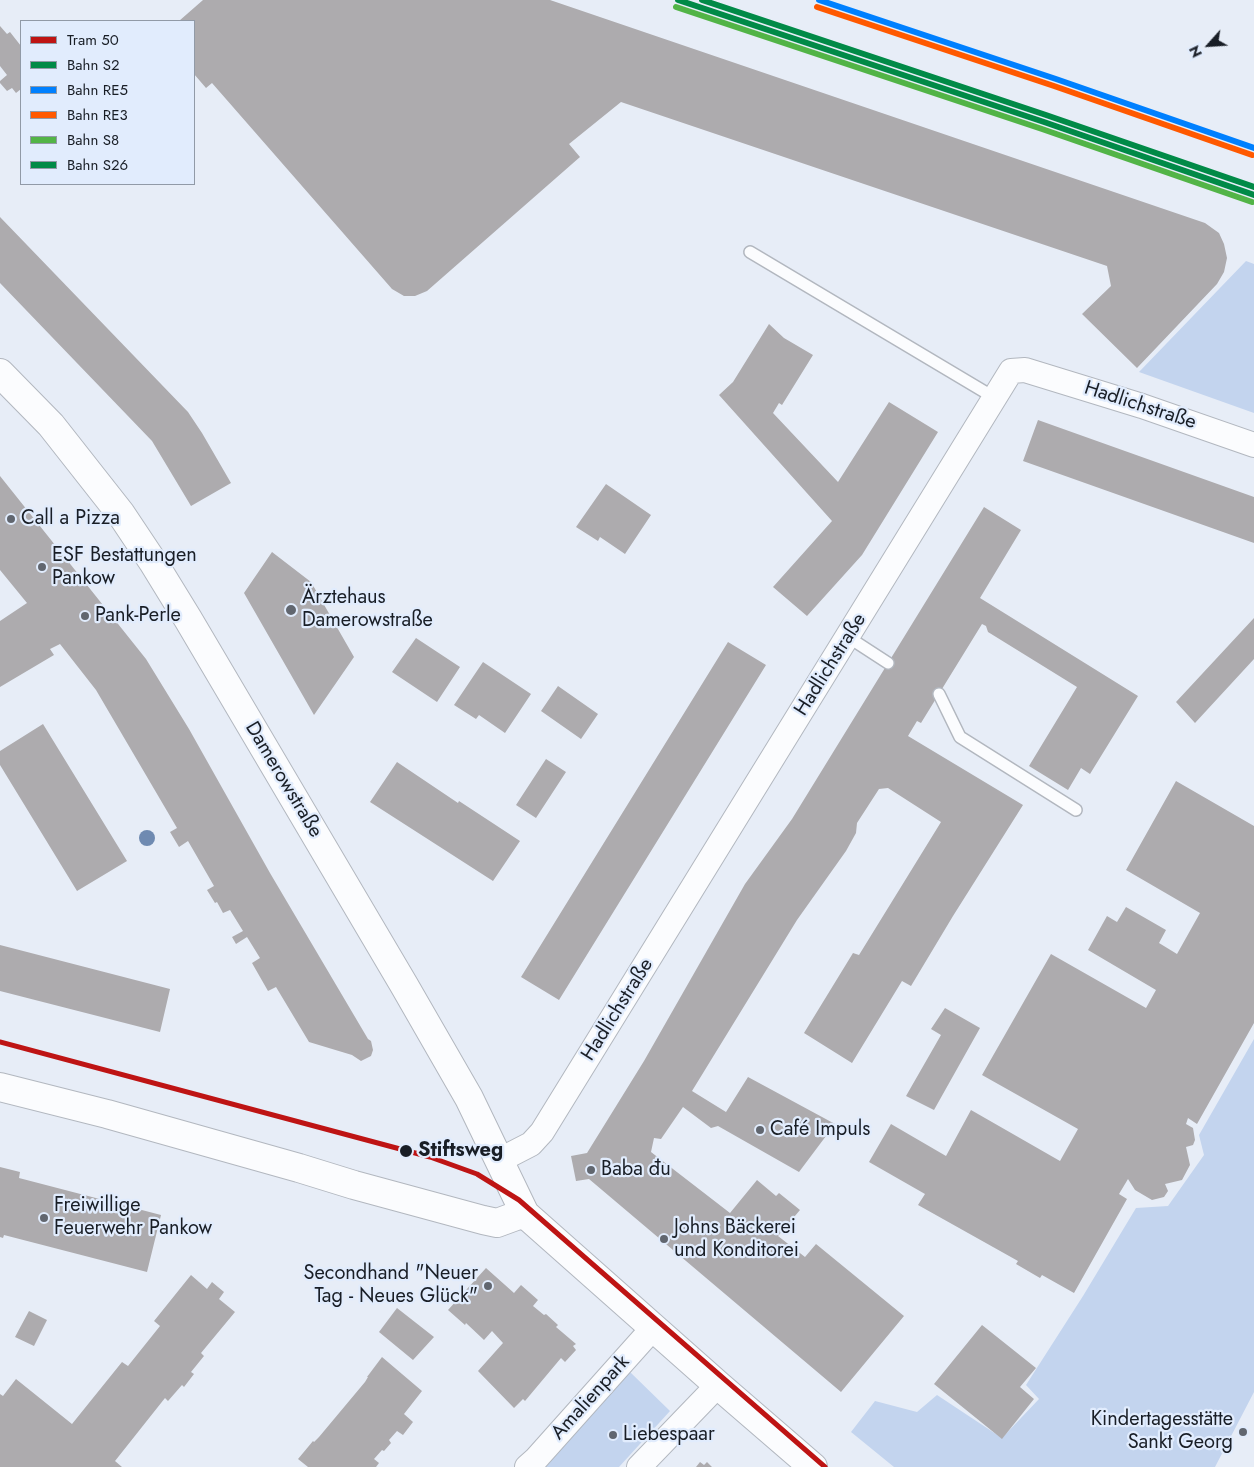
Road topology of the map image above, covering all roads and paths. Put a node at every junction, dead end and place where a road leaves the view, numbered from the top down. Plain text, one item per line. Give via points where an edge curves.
1 (750, 252) dead end
2 (0, 373) edge
3 (994, 398) junction
4 (1254, 445) edge
5 (848, 637) junction
6 (888, 663) dead end
7 (939, 694) dead end
8 (1076, 810) dead end
9 (0, 1087) edge
10 (500, 1160) junction
11 (526, 1214) junction
12 (654, 1328) junction
13 (718, 1385) junction
14 (527, 1467) edge
15 (639, 1467) edge
16 (813, 1467) edge

1 - 3 lane
2 - 10 main road, Damerowstraße via 51,425 121,514 153,562 404,985 469,1098
3 - 4 street, Hadlichstraße via 1011,371 1025,370
3 - 5 street, Hadlichstraße
5 - 6 lane
5 - 10 street, Hadlichstraße via 542,1132 531,1144
7 - 8 lane via 960,737
9 - 11 main road via 483,1220 497,1223
10 - 11 main road, Damerowstraße
11 - 12 main road
12 - 13 main road
12 - 14 street, Amalienpark
13 - 15 street
13 - 16 main road

